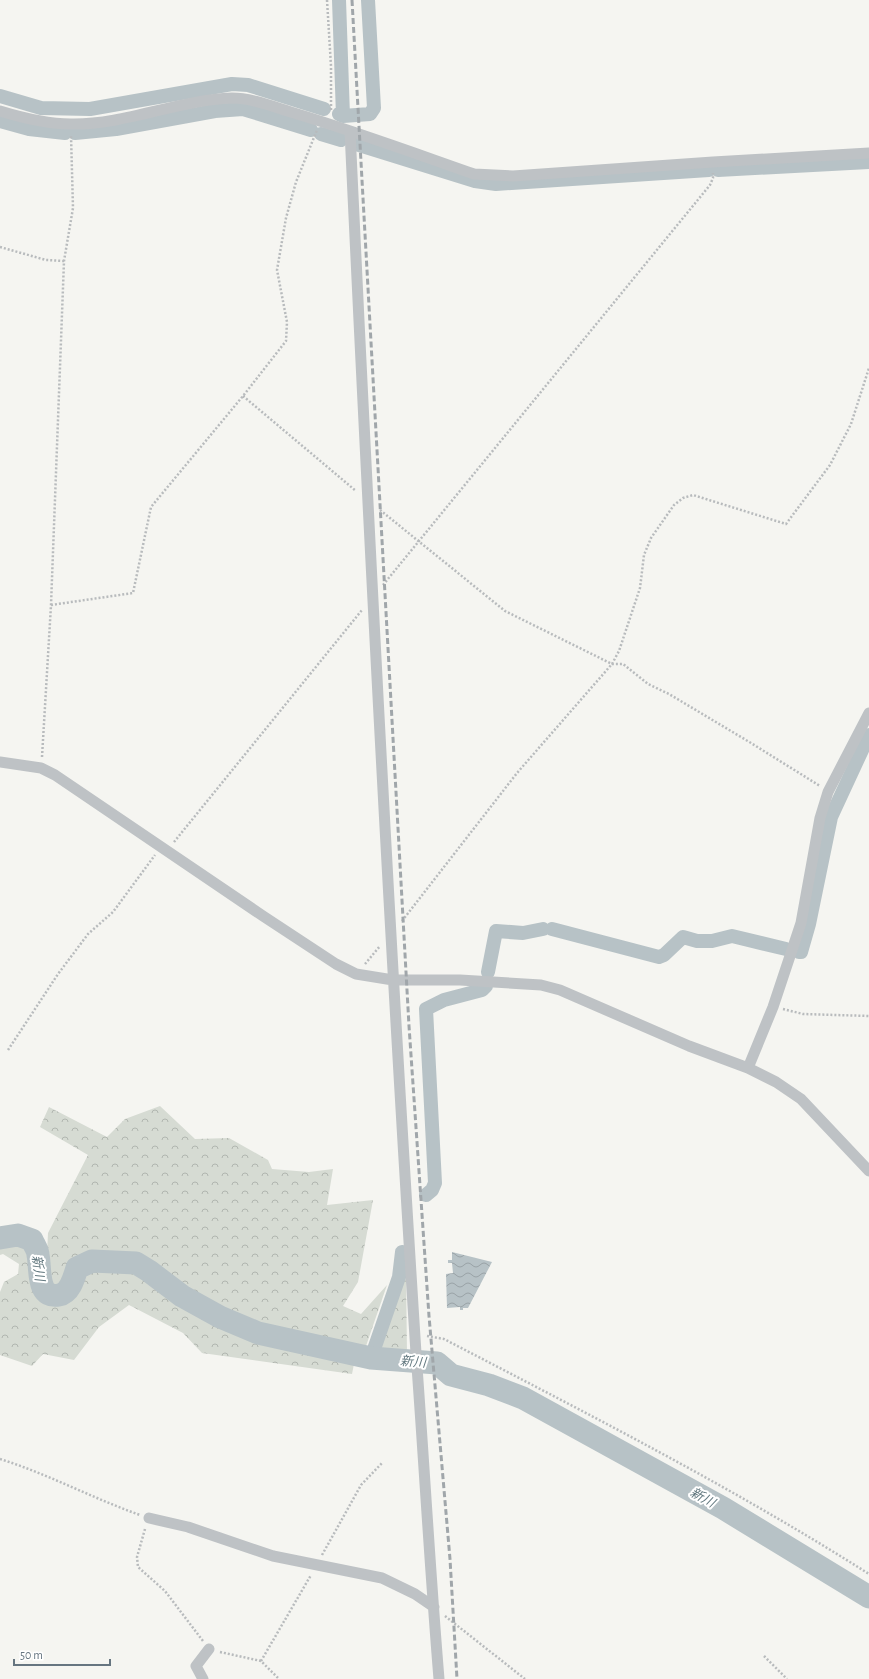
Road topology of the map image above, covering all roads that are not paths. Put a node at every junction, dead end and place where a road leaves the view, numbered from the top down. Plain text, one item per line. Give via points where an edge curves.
1 (0, 111) edge
2 (350, 131) junction
3 (869, 153) edge
4 (869, 713) edge
5 (0, 762) edge
6 (393, 980) junction
7 (748, 1068) junction
8 (869, 1171) edge
9 (149, 1518) road end
10 (434, 1607) junction
11 (209, 1649) road end
12 (203, 1679) edge
13 (440, 1679) edge

1 - 2 street via 44,122 71,124 98,122 234,98 256,102
2 - 3 street via 474,174 491,176
2 - 6 street
4 - 7 street via 828,792 820,818 801,923 773,1007
5 - 6 street via 41,768 323,956 356,974
6 - 7 street via 460,980 541,985 560,990 689,1046
6 - 10 street via 414,1333
7 - 8 street via 801,1098
9 - 10 street via 188,1527 273,1556 382,1578 416,1594
10 - 13 street
11 - 12 street via 196,1666

